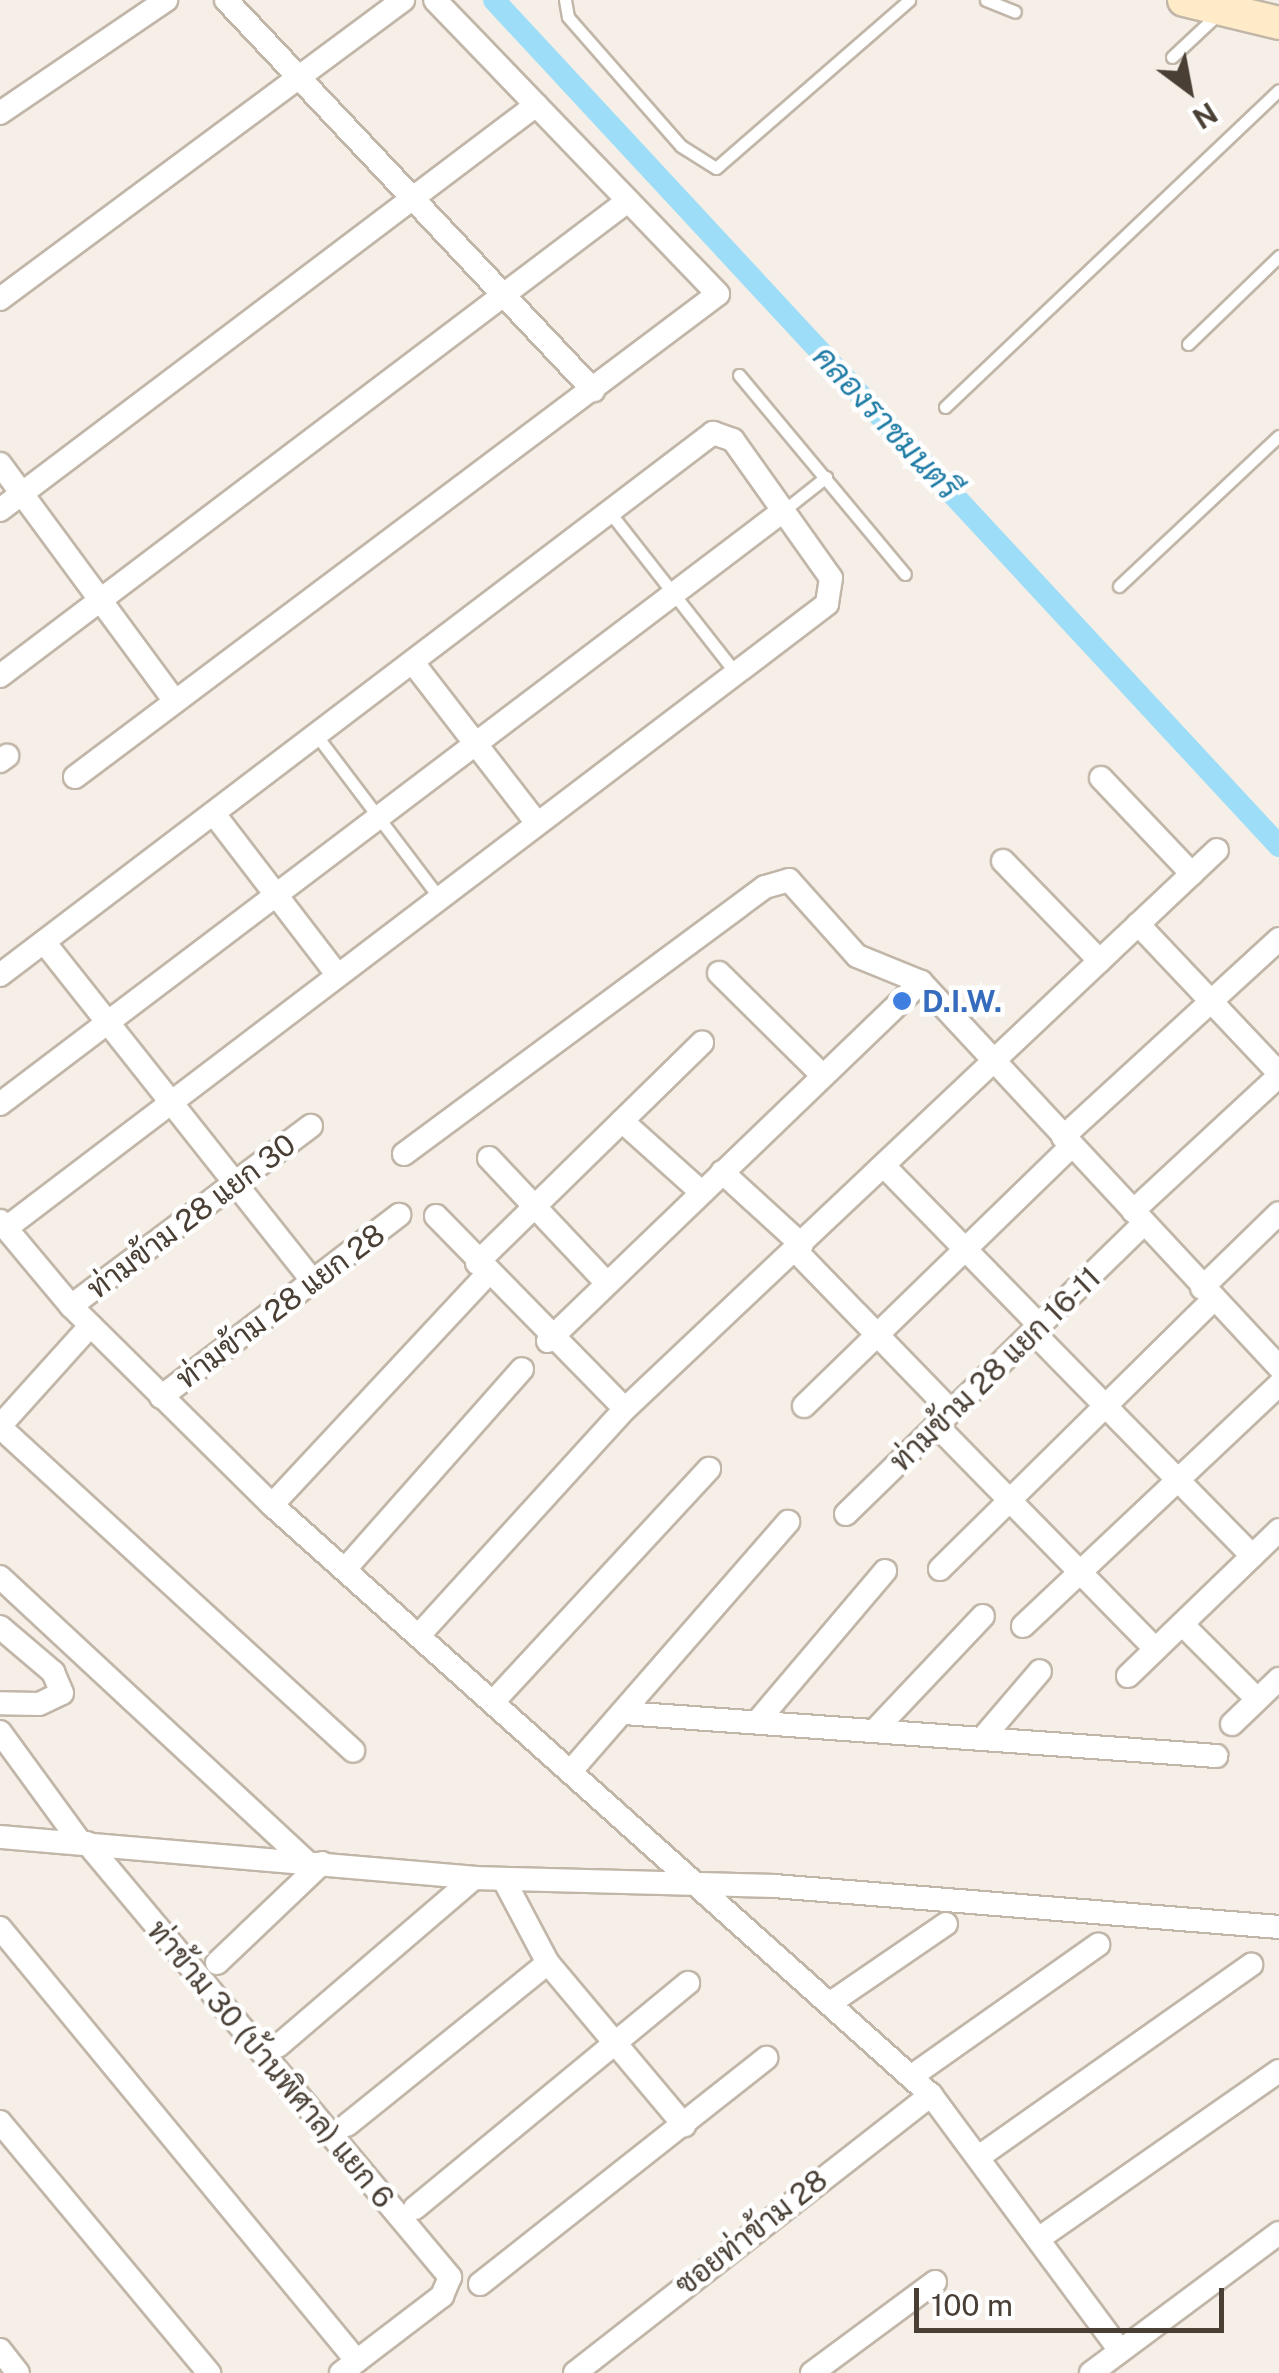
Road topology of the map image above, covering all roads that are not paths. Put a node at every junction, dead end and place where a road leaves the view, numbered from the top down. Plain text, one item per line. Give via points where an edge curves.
1 (166, 0) edge
2 (226, 0) edge
3 (403, 0) edge
4 (435, 0) edge
5 (566, 0) edge
6 (909, 0) edge
7 (986, 0) edge
8 (1184, 0) edge
9 (1222, 10) junction
10 (1015, 12) dead end
11 (1279, 24) edge
12 (1172, 57) dead end
13 (299, 79) junction
14 (1279, 90) edge
15 (536, 105) junction
16 (0, 113) edge
17 (412, 201) junction
18 (625, 203) junction
19 (1276, 265) edge
20 (506, 297) junction
21 (0, 298) edge
22 (1188, 344) dead end
23 (739, 375) dead end
24 (594, 390) junction
25 (944, 407) dead end
26 (1279, 436) edge
27 (0, 464) edge
28 (826, 477) junction
29 (20, 494) junction
30 (0, 510) edge
31 (783, 511) junction
32 (611, 514) junction
33 (905, 574) dead end
34 (1119, 586) dead end
35 (673, 594) junction
36 (100, 600) junction
37 (414, 664) junction
38 (735, 672) junction
39 (0, 676) edge
40 (176, 702) junction
41 (317, 736) junction
42 (476, 744) junction
43 (75, 777) dead end
44 (1101, 778) dead end
45 (214, 814) junction
46 (378, 820) junction
47 (537, 823) junction
48 (1217, 850) dead end
49 (1004, 861) dead end
50 (1192, 874) junction
51 (438, 896) junction
52 (277, 898) junction
53 (1138, 924) junction
54 (1279, 940) edge
55 (44, 942) junction
56 (1100, 961) junction
57 (720, 973) dead end
58 (336, 974) junction
59 (0, 975) edge
60 (921, 982) junction
61 (1212, 1001) junction
62 (107, 1024) junction
63 (702, 1043) dead end
64 (996, 1066) junction
65 (822, 1074) junction
66 (1279, 1074) edge
67 (0, 1104) edge
68 (171, 1104) junction
69 (622, 1122) junction
70 (311, 1126) dead end
71 (1067, 1142) junction
72 (404, 1154) dead end
73 (490, 1158) dead end
74 (886, 1168) junction
75 (722, 1172) junction
76 (235, 1182) junction
77 (701, 1192) junction
78 (535, 1206) junction
79 (1279, 1213) edge
80 (398, 1216) dead end
81 (436, 1216) dead end
82 (1139, 1217) junction
83 (3, 1225) edge
84 (799, 1248) junction
85 (966, 1248) junction
86 (482, 1268) junction
87 (312, 1280) junction
88 (607, 1283) junction
89 (1207, 1294) junction
90 (71, 1306) junction
91 (90, 1326) junction
92 (1038, 1330) junction
93 (878, 1335) junction
94 (548, 1340) junction
95 (522, 1368) dead end
96 (1278, 1368) edge
97 (160, 1397) junction
98 (804, 1406) dead end
99 (1104, 1407) junction
100 (624, 1410) junction
101 (944, 1418) junction
102 (0, 1426) edge
103 (708, 1470) dead end
104 (1178, 1480) junction
105 (1010, 1500) junction
106 (272, 1505) junction
107 (846, 1514) dead end
108 (788, 1522) dead end
109 (1269, 1547) edge
110 (347, 1567) junction
111 (940, 1569) dead end
112 (885, 1571) dead end
113 (1081, 1572) junction
114 (0, 1576) edge
115 (984, 1616) dead end
116 (1182, 1624) junction
117 (0, 1626) edge
118 (1023, 1626) dead end
119 (422, 1632) junction
120 (1156, 1649) junction
121 (1040, 1671) dead end
122 (1128, 1676) dead end
123 (1279, 1679) edge
124 (1258, 1700) junction
125 (0, 1702) edge
126 (493, 1702) junction
127 (624, 1712) junction
128 (758, 1722) junction
129 (1232, 1724) dead end
130 (876, 1728) junction
131 (0, 1732) edge
132 (982, 1739) junction
133 (353, 1751) dead end
134 (1216, 1756) dead end
135 (570, 1772) junction
136 (0, 1837) edge
137 (84, 1843) junction
138 (314, 1862) junction
139 (474, 1878) junction
140 (504, 1880) junction
141 (699, 1883) junction
142 (946, 1924) dead end
143 (0, 1928) edge
144 (1279, 1928) edge
145 (1098, 1946) dead end
146 (217, 1963) dead end
147 (548, 1964) junction
148 (1250, 1965) dead end
149 (688, 1983) dead end
150 (832, 2002) junction
151 (278, 2046) dead end
152 (616, 2046) junction
153 (766, 2058) dead end
154 (1279, 2071) edge
155 (912, 2076) junction
156 (931, 2095) junction
157 (0, 2122) edge
158 (347, 2124) dead end
159 (684, 2125) junction
160 (980, 2156) junction
161 (415, 2208) dead end
162 (1279, 2233) edge
163 (1041, 2237) junction
164 (935, 2282) dead end
165 (480, 2284) dead end
166 (1119, 2349) junction
167 (0, 2350) edge
168 (349, 2367) edge
169 (18, 2373) edge
170 (209, 2373) edge
171 (575, 2373) edge
172 (812, 2373) edge
173 (1090, 2373) edge

1 - 16 street
2 - 13 street
3 - 13 street
4 - 15 street
5 - 6 lane via 568,17 681,146 716,168
7 - 10 lane
8 - 9 street
9 - 11 street
9 - 12 lane
13 - 17 street
13 - 21 street
14 - 25 lane
15 - 17 street
15 - 18 street
17 - 20 street
17 - 29 street
18 - 20 street
18 - 24 street via 718,294
19 - 22 lane
20 - 24 street
20 - 36 street
23 - 28 lane
24 - 40 street
26 - 34 lane
27 - 29 street
28 - 31 lane
28 - 33 lane
29 - 30 street
29 - 36 street
31 - 32 street via 720,432
31 - 35 street
31 - 38 street via 836,595
32 - 35 lane
32 - 37 street
35 - 38 lane
35 - 42 street
36 - 39 street
36 - 40 street
37 - 41 street
37 - 42 street
38 - 47 street
40 - 43 street
41 - 45 street
41 - 46 lane
42 - 46 street
42 - 47 street
44 - 50 street
45 - 52 street
45 - 55 street
46 - 51 lane
46 - 52 street
47 - 51 street
48 - 50 street
49 - 56 street
50 - 53 street
51 - 58 street
52 - 58 street
52 - 62 street
53 - 56 street
53 - 61 street
54 - 61 street
55 - 59 street
55 - 62 street
56 - 64 street
57 - 65 street
58 - 68 street
60 - 64 street
60 - 65 street
60 - 72 street via 856,956 798,885 777,881
61 - 66 street
61 - 71 street
62 - 67 street
62 - 68 street
63 - 69 street
64 - 71 street
64 - 74 street
65 - 75 street
66 - 82 street, ท่ามข้าม 28 แยก 16-11
68 - 76 street
68 - 83 street
69 - 77 street
69 - 78 street
70 - 76 street, ท่ามข้าม 28 แยก 30
71 - 82 street
71 - 85 street
73 - 78 street
74 - 84 street
74 - 85 street
75 - 77 street
75 - 84 street
76 - 87 street
76 - 90 street, ท่ามข้าม 28 แยก 30
77 - 88 street
78 - 86 street
78 - 88 street
79 - 89 street
80 - 87 street, ท่ามข้าม 28 แยก 28
81 - 86 street
82 - 89 street
82 - 92 street, ท่ามข้าม 28 แยก 16-11
83 - 90 street
84 - 93 street
84 - 100 street
85 - 92 street
85 - 93 street
86 - 94 street
86 - 106 street
87 - 97 street, ท่ามข้าม 28 แยก 28
88 - 94 street
89 - 96 street
89 - 99 street
90 - 91 street
91 - 97 street
91 - 102 street
92 - 99 street
92 - 101 street, ท่ามข้าม 28 แยก 16-11
93 - 98 street
93 - 101 street
94 - 100 street
95 - 110 street
96 - 104 street
97 - 106 street
99 - 104 street
99 - 105 street
100 - 119 street
101 - 105 street
101 - 107 street, ท่ามข้าม 28 แยก 16-11
102 - 133 street
103 - 126 street
104 - 109 street
104 - 113 street
105 - 111 street
105 - 113 street
106 - 110 street
108 - 127 street
109 - 116 street
110 - 119 street
112 - 128 street
113 - 118 street
113 - 120 street
114 - 138 street
115 - 130 street
116 - 120 street
116 - 124 street
117 - 125 street via 53,1672 62,1692 39,1704
119 - 126 street
120 - 122 street
121 - 132 street
123 - 124 street
124 - 129 street
126 - 135 street
127 - 128 street
127 - 135 street
128 - 130 street
130 - 132 street
131 - 137 street, ท่าข้าม 30 (บ้านพิศาล) แยก 6
132 - 134 street
135 - 141 street
136 - 137 street
137 - 138 street
137 - 168 street, ท่าข้าม 30 (บ้านพิศาล) แยก 6 via 450,2286
138 - 139 street
138 - 146 street
139 - 140 street
139 - 151 street
140 - 141 street
140 - 147 street
141 - 144 street
141 - 150 street
142 - 150 street
143 - 168 street
145 - 155 street
147 - 152 street
147 - 158 street
148 - 160 street
149 - 152 street
150 - 155 street
152 - 159 street
152 - 161 street
153 - 159 street
154 - 163 street
155 - 156 street
156 - 160 street
156 - 171 street, ซอยท่าข้าม 28
157 - 170 street
159 - 165 street
160 - 163 street
162 - 166 street
163 - 166 street
164 - 172 street
166 - 173 street
167 - 169 street

